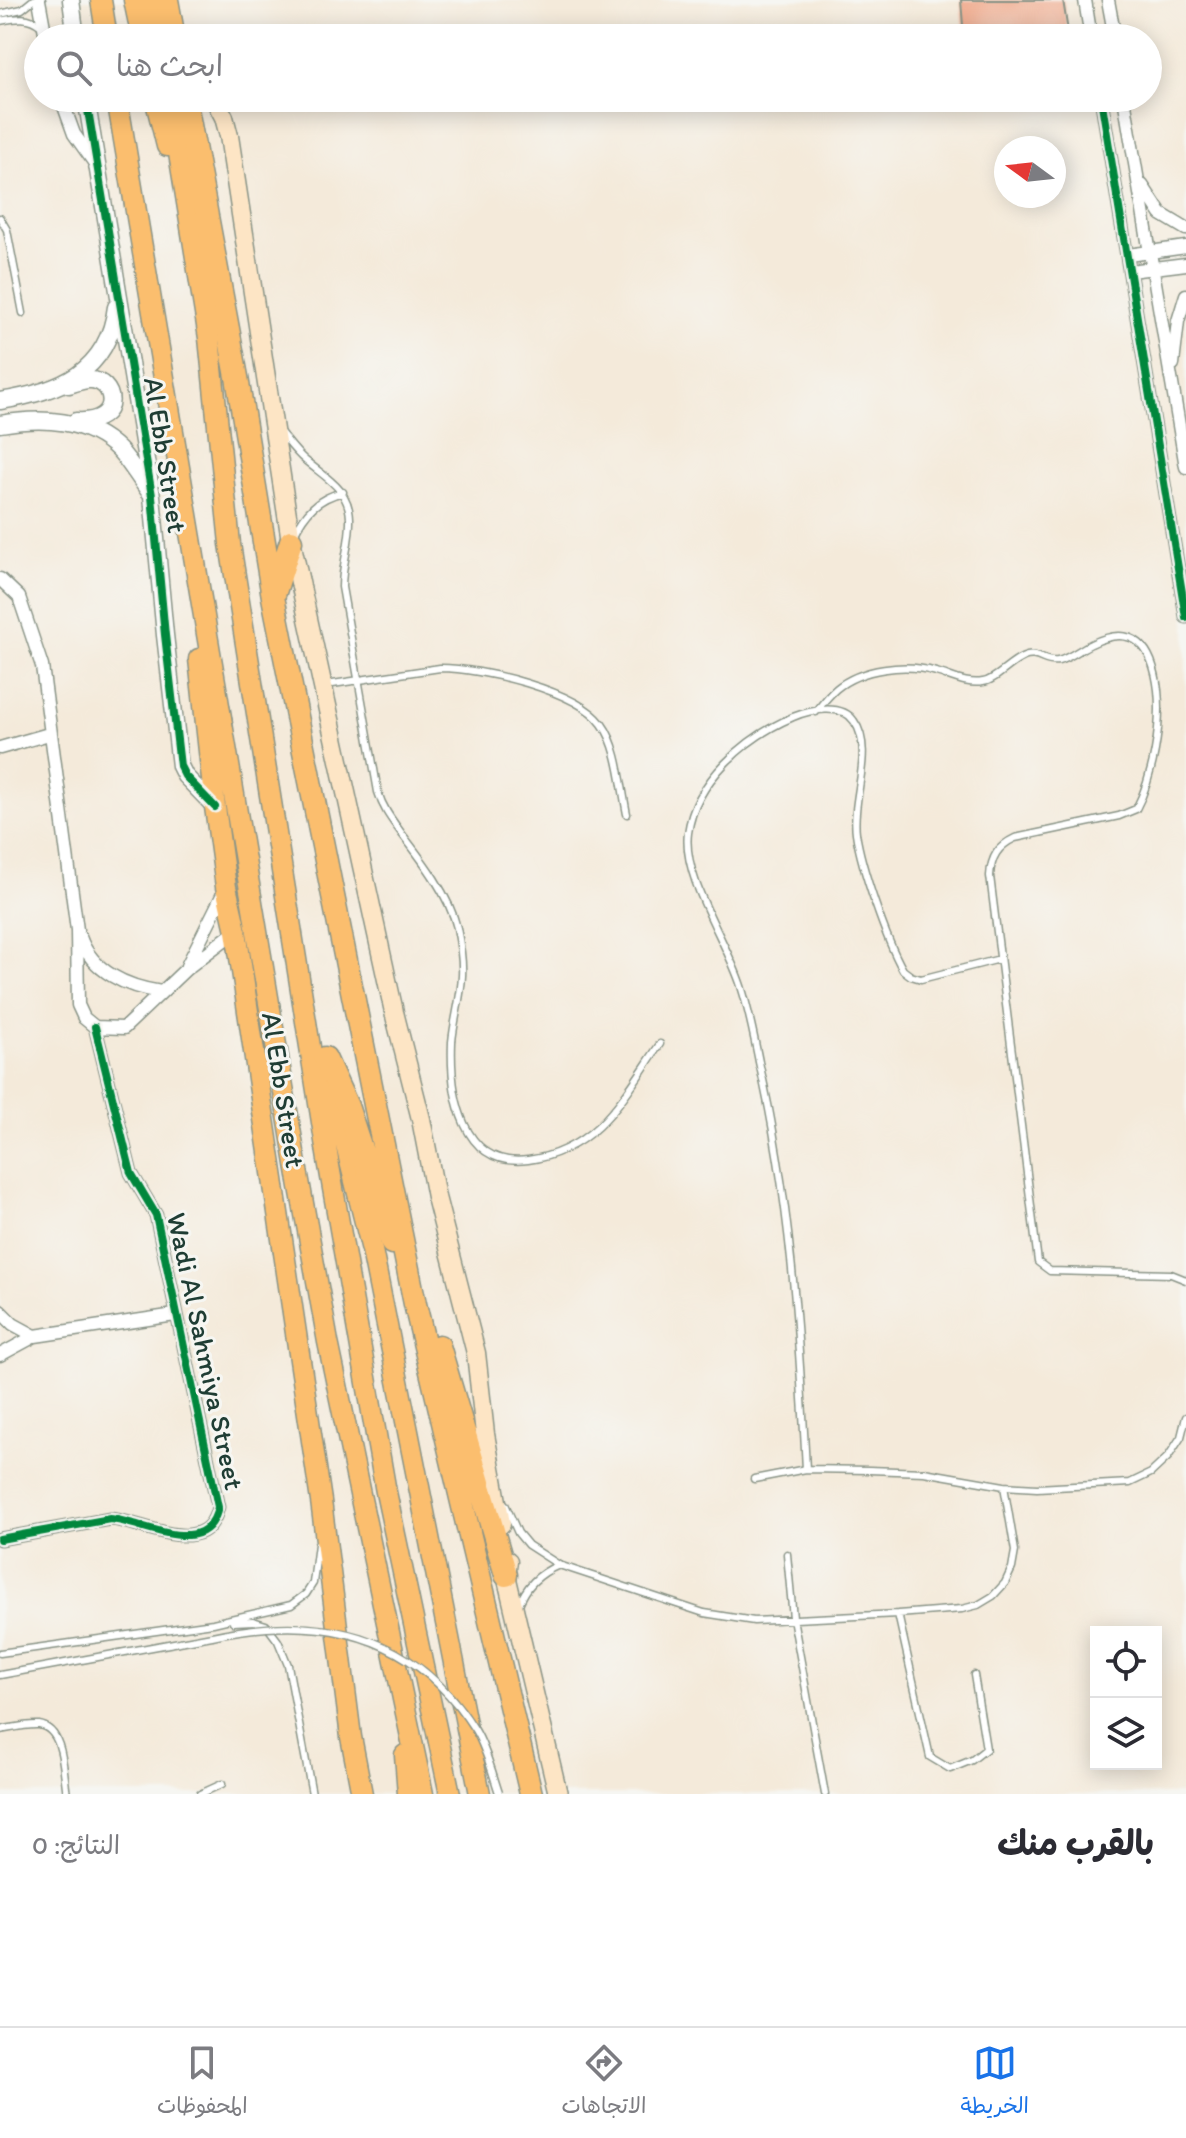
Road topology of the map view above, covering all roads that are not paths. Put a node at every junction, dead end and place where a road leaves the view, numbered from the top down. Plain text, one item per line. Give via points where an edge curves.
1 (33, 0) edge
2 (39, 0) edge
3 (71, 0) edge
4 (101, 0) edge
5 (134, 0) edge
6 (153, 0) edge
7 (167, 0) edge
8 (1085, 0) edge
9 (1108, 0) edge
10 (0, 14) edge
11 (0, 21) edge
12 (35, 24) edge
13 (43, 24) edge
14 (74, 24) edge
15 (105, 24) edge
16 (139, 24) edge
17 (164, 24) edge
18 (170, 24) edge
19 (1089, 24) edge
20 (1112, 24) edge
21 (66, 112) edge
22 (88, 112) edge
23 (119, 112) edge
24 (158, 112) edge
25 (172, 112) edge
26 (188, 112) edge
27 (221, 112) edge
28 (1103, 112) edge
29 (1126, 112) edge
30 (96, 165) junction
31 (1137, 175) junction
32 (0, 218) edge
33 (1186, 229) edge
34 (1186, 247) edge
35 (197, 250) junction
36 (1151, 252) junction
37 (1128, 255) junction
38 (1186, 264) edge
39 (1153, 268) junction
40 (1130, 271) junction
41 (1186, 295) edge
42 (118, 297) junction
43 (23, 313) dead end
44 (1172, 384) junction
45 (59, 387) junction
46 (0, 401) edge
47 (58, 420) junction
48 (274, 423) junction
49 (0, 424) edge
50 (1186, 467) edge
51 (180, 484) junction
52 (343, 492) junction
53 (152, 496) junction
54 (291, 541) junction
55 (0, 579) edge
56 (273, 597) junction
57 (1186, 617) edge
58 (358, 680) junction
59 (323, 686) junction
60 (816, 712) junction
61 (49, 734) junction
62 (0, 748) edge
63 (215, 807) junction
64 (627, 814) dead end
65 (226, 887) junction
66 (77, 930) junction
67 (236, 931) junction
68 (1000, 959) junction
69 (186, 969) junction
70 (161, 992) junction
71 (304, 1007) junction
72 (95, 1027) junction
73 (660, 1044) dead end
74 (325, 1058) junction
75 (405, 1248) junction
76 (1186, 1280) edge
77 (415, 1304) junction
78 (0, 1311) edge
79 (175, 1315) junction
80 (35, 1336) junction
81 (0, 1355) edge
82 (1186, 1417) edge
83 (806, 1469) junction
84 (754, 1479) dead end
85 (1004, 1486) junction
86 (494, 1489) junction
87 (321, 1501) junction
88 (0, 1539) edge
89 (787, 1554) dead end
90 (559, 1565) junction
91 (506, 1575) junction
92 (898, 1614) junction
93 (793, 1618) junction
94 (516, 1619) junction
95 (213, 1623) junction
96 (0, 1653) edge
97 (0, 1675) edge
98 (974, 1675) dead end
99 (401, 1683) junction
100 (0, 1730) edge
101 (351, 1737) junction
102 (222, 1784) dead end
103 (67, 1794) edge
104 (200, 1794) edge
105 (312, 1794) edge
106 (362, 1794) edge
107 (377, 1794) edge
108 (408, 1794) edge
109 (423, 1794) edge
110 (450, 1794) edge
111 (493, 1794) edge
112 (531, 1794) edge
113 (558, 1794) edge
114 (825, 1794) edge

1 - 10 lane
2 - 13 street
3 - 14 street
4 - 15 main road
5 - 16 main road
6 - 17 main road
7 - 18 highway
8 - 19 street
9 - 20 street
11 - 12 lane via 29,18
21 - 30 street, Al Ebb Street
22 - 30 street, Al Ebb Street
23 - 51 main road, Al Ebb Street
24 - 35 main road
25 - 35 main road, Al Ebb Street
26 - 56 highway
27 - 48 main road via 228,128
28 - 37 street
29 - 31 street
30 - 42 street, Al Ebb Street
31 - 33 street via 1161,214
31 - 36 street
32 - 43 lane
34 - 36 street
35 - 71 main road, Al Ebb Street via 230,544
36 - 37 street
36 - 39 street
37 - 40 street
38 - 39 street
39 - 40 street
39 - 44 street
40 - 57 street
41 - 44 street
42 - 45 street via 115,320 97,356
42 - 53 street, Al Ebb Street
44 - 50 street
45 - 46 street
45 - 47 street via 96,380 111,399 99,420
47 - 49 street
47 - 53 street via 106,440
48 - 52 lane via 303,459
48 - 54 main road
51 - 63 main road
51 - 99 main road, Al Ebb Street via 322,1311
52 - 54 lane via 308,511
52 - 58 lane via 350,517 342,587
53 - 63 street, Al Ebb Street via 180,766
54 - 56 highway
54 - 59 main road
55 - 61 street, Wadi Al Sahmiya Street via 19,597 42,666
56 - 75 highway
58 - 59 lane
58 - 64 lane via 458,668 512,678 564,699 603,725
58 - 73 lane via 382,805 447,897 457,928 463,972 452,1038 454,1084 463,1120 481,1149 510,1162 550,1156 588,1138
59 - 86 main road via 436,1197 476,1353
60 - 68 lane via 838,709 852,717 860,731 864,748 856,831 870,885 903,970 921,979
60 - 68 lane via 838,688 881,671 917,668 979,683 1028,655 1057,661 1113,637 1134,638 1144,646 1154,669 1159,715 1153,758 1136,809 1015,838 995,852 990,876
60 - 83 lane via 767,730 720,769 701,793 687,835 687,857 696,883 742,987 769,1102 792,1257
61 - 62 street
61 - 66 street, Wadi Al Sahmiya Street
63 - 65 main road
65 - 67 main road
65 - 69 street
66 - 70 street, Wadi Al Sahmiya Street via 90,957 115,979
66 - 72 street, Wadi Al Sahmiya Street via 78,1005
67 - 69 street
67 - 87 main road
68 - 76 lane via 1038,1262 1050,1271 1171,1274
69 - 70 street
70 - 72 street via 124,1028
71 - 74 main road
71 - 110 main road, Al Ebb Street via 380,1461
72 - 79 street, Wadi Al Sahmiya Street via 131,1173 156,1215
74 - 77 highway via 347,1106
74 - 111 main road
75 - 77 highway
75 - 91 highway via 426,1297
77 - 112 highway
78 - 80 street
79 - 80 street
79 - 88 street, Wadi Al Sahmiya Street via 215,1488 214,1521 184,1536 110,1519
80 - 81 street
82 - 85 lane via 1168,1457 1130,1483
83 - 84 lane
83 - 85 lane via 924,1472
85 - 92 lane via 1015,1551 1005,1583 978,1605
86 - 90 lane via 528,1545
86 - 91 main road via 508,1554
87 - 95 lane via 316,1571 306,1594 283,1608
87 - 101 main road
89 - 93 lane
90 - 93 lane via 738,1620
90 - 94 lane via 529,1586
91 - 94 main road
92 - 93 lane
92 - 98 lane via 930,1757 950,1769 986,1749
93 - 114 lane
94 - 113 main road
95 - 96 lane
95 - 105 lane via 253,1621 266,1625 278,1641 288,1665
97 - 111 lane, bridge via 247,1628 296,1625 339,1632 392,1650 454,1701 476,1732
99 - 108 main road
99 - 109 main road, Al Ebb Street
100 - 103 lane via 38,1725 49,1729 57,1738
101 - 106 main road
101 - 107 main road
102 - 104 lane

